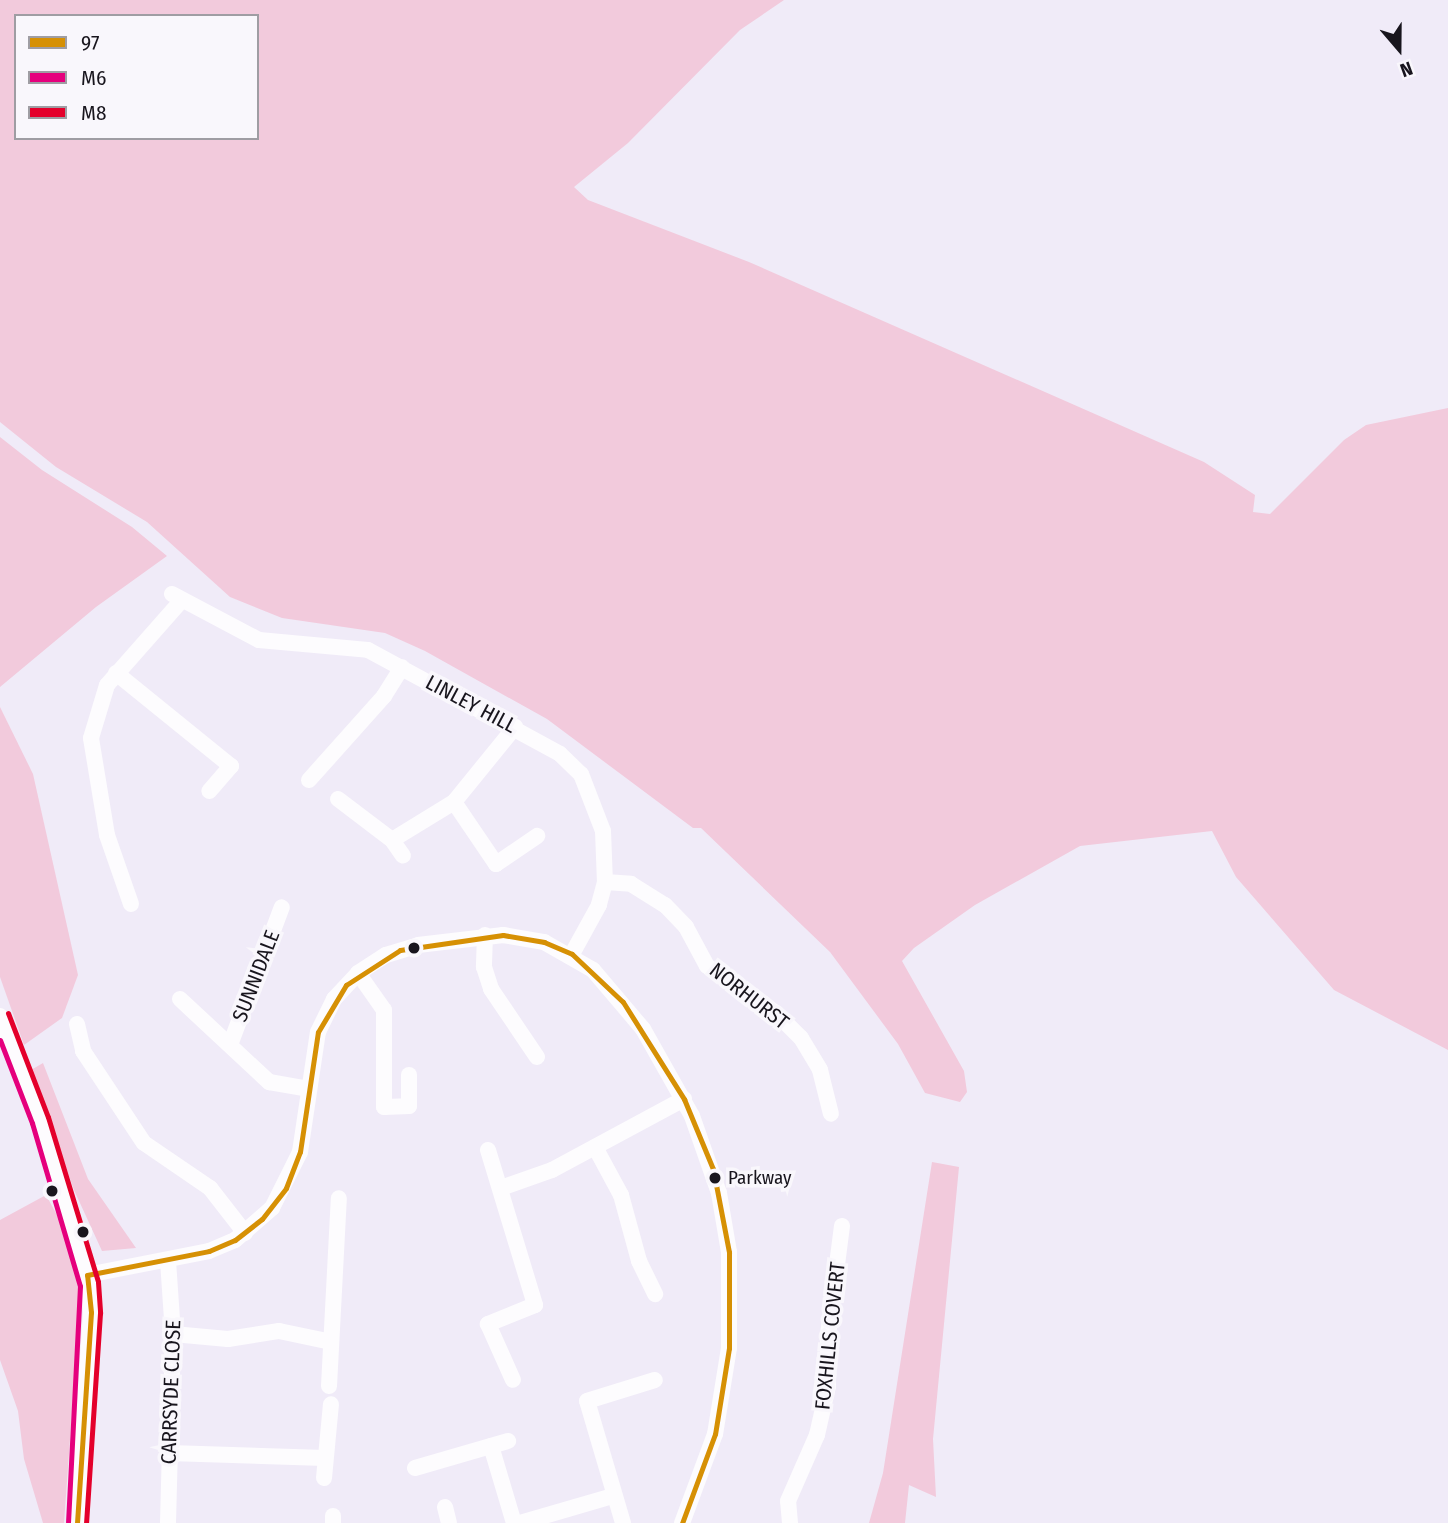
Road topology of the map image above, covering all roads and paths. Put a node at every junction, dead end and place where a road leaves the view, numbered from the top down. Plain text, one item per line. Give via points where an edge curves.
1 (402, 667) junction
2 (116, 673) junction
3 (515, 727) junction
4 (309, 780) dead end
5 (209, 791) dead end
6 (338, 799) dead end
7 (454, 802) junction
8 (537, 836) dead end
9 (392, 840) junction
10 (403, 856) dead end
11 (605, 882) junction
12 (131, 904) dead end
13 (282, 907) dead end
14 (485, 935) junction
15 (572, 954) junction
16 (358, 973) junction
17 (180, 999) dead end
18 (1, 1023) edge
19 (77, 1024) dead end
20 (230, 1045) junction
21 (537, 1057) dead end
22 (409, 1075) dead end
23 (308, 1089) junction
24 (684, 1098) junction
25 (831, 1114) dead end
26 (595, 1147) junction
27 (488, 1150) dead end
28 (501, 1188) junction
29 (339, 1198) dead end
30 (842, 1226) dead end
31 (245, 1233) junction
32 (168, 1261) junction
33 (87, 1275) junction
34 (655, 1294) dead end
35 (173, 1334) junction
36 (331, 1342) junction
37 (513, 1380) dead end
38 (655, 1380) dead end
39 (329, 1386) dead end
40 (331, 1404) dead end
41 (508, 1441) dead end
42 (491, 1446) junction
43 (169, 1453) junction
44 (325, 1458) junction
45 (415, 1468) dead end
46 (324, 1478) dead end
47 (613, 1496) junction
48 (77, 1523) edge
49 (167, 1523) edge
50 (514, 1523) edge
51 (520, 1523) edge
52 (623, 1523) edge
53 (682, 1523) edge
54 (790, 1523) edge

1 - 2 street, LINLEY HILL via 368,650 259,640 177,597
1 - 3 street, LINLEY HILL
1 - 4 street via 384,696
2 - 5 street via 231,765
2 - 12 street via 91,738 107,835
3 - 7 street
3 - 11 street, LINLEY HILL via 561,754 581,774 603,831
6 - 9 street
7 - 8 street via 496,864
7 - 9 street
9 - 10 street
11 - 15 street, LINLEY HILL via 600,905
11 - 25 street, NORHURST via 631,884 665,905 686,927 707,966 776,1013 801,1038 820,1070
13 - 20 street, SUNNIDALE
14 - 15 street via 521,937
14 - 16 street via 407,948
14 - 21 street via 484,967 491,989
15 - 24 street via 623,1002
16 - 22 street via 384,1010 384,1107 409,1106
16 - 23 street via 325,1015 312,1052
17 - 20 street, SUNNIDALE
18 - 33 street via 40,1120
19 - 31 street via 83,1051 144,1143 210,1188
20 - 23 street, SUNNIDALE via 269,1082
23 - 31 street via 300,1152 286,1188
24 - 26 street
24 - 53 street via 719,1193 729,1252 731,1309 715,1434
26 - 28 street via 552,1170
26 - 34 street via 621,1195 639,1261
27 - 28 street
28 - 37 street via 535,1304 488,1324
29 - 36 street
30 - 54 street, FOXHILLS COVERT via 828,1335 828,1386 817,1435 788,1501
31 - 32 street via 216,1249
32 - 33 street
32 - 35 street, CARRSYDE CLOSE
33 - 48 street via 91,1312
35 - 36 street via 228,1339 279,1331
35 - 43 street, CARRSYDE CLOSE
36 - 39 street
38 - 47 street via 587,1401
40 - 44 street
41 - 42 street
42 - 45 street
42 - 50 street
43 - 44 street
43 - 49 street, CARRSYDE CLOSE
44 - 46 street
47 - 51 street
47 - 52 street

